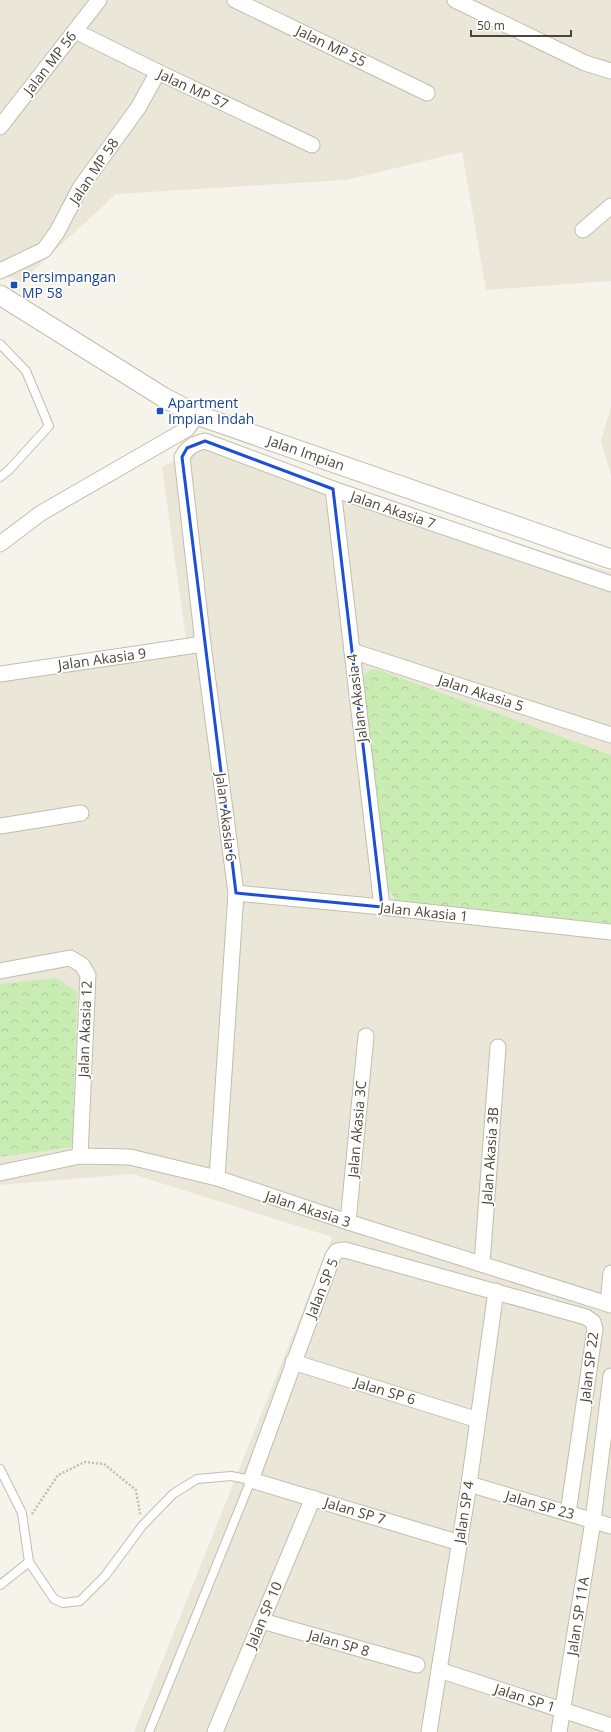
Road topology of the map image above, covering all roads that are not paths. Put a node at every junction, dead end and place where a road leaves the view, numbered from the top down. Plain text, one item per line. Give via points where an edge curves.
1 (99, 0) edge
2 (235, 0) edge
3 (455, 0) edge
4 (75, 31) junction
5 (611, 71) edge
6 (158, 72) junction
7 (427, 93) dead end
8 (0, 127) edge
9 (312, 145) dead end
10 (611, 206) edge
11 (583, 230) dead end
12 (0, 271) edge
13 (0, 295) edge
14 (0, 344) edge
15 (197, 415) junction
16 (182, 458) joint
17 (0, 477) edge
18 (333, 489) junction
19 (0, 544) edge
20 (611, 559) edge
21 (611, 584) edge
22 (203, 644) junction
23 (352, 651) junction
24 (0, 674) edge
25 (611, 735) edge
26 (81, 814) dead end
27 (0, 826) edge
28 (236, 894) junction
29 (382, 907) junction
30 (611, 932) edge
31 (0, 971) edge
32 (366, 1036) dead end
33 (498, 1047) dead end
34 (80, 1156) junction
35 (0, 1173) edge
36 (217, 1178) junction
37 (348, 1222) junction
38 (482, 1264) junction
39 (611, 1273) edge
40 (496, 1291) junction
41 (610, 1304) edge
42 (292, 1362) junction
43 (611, 1376) edge
44 (478, 1420) junction
45 (0, 1469) edge
46 (251, 1480) junction
47 (469, 1484) junction
48 (313, 1498) junction
49 (568, 1513) junction
50 (593, 1521) junction
51 (611, 1526) edge
52 (460, 1543) junction
53 (29, 1562) junction
54 (0, 1585) edge
55 (262, 1621) junction
56 (417, 1665) dead end
57 (439, 1670) junction
58 (562, 1711) junction
59 (611, 1726) edge
60 (149, 1732) edge
61 (215, 1732) edge
62 (430, 1732) edge
63 (559, 1732) edge

1 - 4 street, Jalan MP 56
2 - 7 street, Jalan MP 55
3 - 5 street via 585,63
4 - 6 street, Jalan MP 57
4 - 8 street, Jalan MP 56
6 - 9 street, Jalan MP 57
6 - 12 street, Jalan MP 58 via 138,108 80,188 57,232 44,250
10 - 11 street
13 - 15 street, Jalan Impian via 162,397
14 - 17 lane via 26,371 49,426
15 - 19 street via 187,429 41,513
15 - 20 street, Jalan Impian
16 - 18 street, Jalan Akasia 7 via 187,448 205,441
16 - 22 street, Jalan Akasia 6
18 - 21 street, Jalan Akasia 7
18 - 23 street, Jalan Akasia 4
22 - 24 street, Jalan Akasia 9
22 - 28 street, Jalan Akasia 6
23 - 25 street, Jalan Akasia 5
23 - 29 street, Jalan Akasia 4
26 - 27 street
28 - 29 street, Jalan Akasia 1
28 - 36 street, Jalan Akasia 6
29 - 30 street, Jalan Akasia 1
31 - 34 street, Jalan Akasia 12 via 70,958 82,965 88,974
32 - 37 street, Jalan Akasia 3C
33 - 38 street, Jalan Akasia 3B
34 - 35 street, Jalan Akasia 3
34 - 36 street, Jalan Akasia 3 via 130,1157
36 - 37 street, Jalan Akasia 3
37 - 38 street, Jalan Akasia 3
38 - 41 street, Jalan Akasia 3
39 - 41 street
40 - 42 street, Jalan SP 5 via 345,1250 337,1251
40 - 44 street, Jalan SP 4
40 - 49 street, Jalan SP 22 via 586,1317 593,1322 595,1328
42 - 44 street, Jalan SP 6
42 - 46 street, Jalan SP 5
43 - 50 street, Jalan SP 11A
44 - 47 street, Jalan SP 4
45 - 53 lane via 22,1513
46 - 48 street, Jalan SP 7
46 - 53 lane via 231,1476 197,1479 173,1494 142,1526 105,1576 80,1601 63,1603 54,1599
46 - 60 lane
47 - 49 street, Jalan SP 23
47 - 52 street, Jalan SP 4
48 - 52 street, Jalan SP 7
48 - 55 street, Jalan SP 10
49 - 50 street, Jalan SP 23
50 - 51 street, Jalan SP 23
50 - 58 street, Jalan SP 11A
52 - 57 street, Jalan SP 4
53 - 54 lane
55 - 56 street, Jalan SP 8
55 - 61 street, Jalan SP 10
57 - 58 street, Jalan SP 1
57 - 62 street, Jalan SP 4
58 - 59 street, Jalan SP 1
58 - 63 street, Jalan SP 11A

